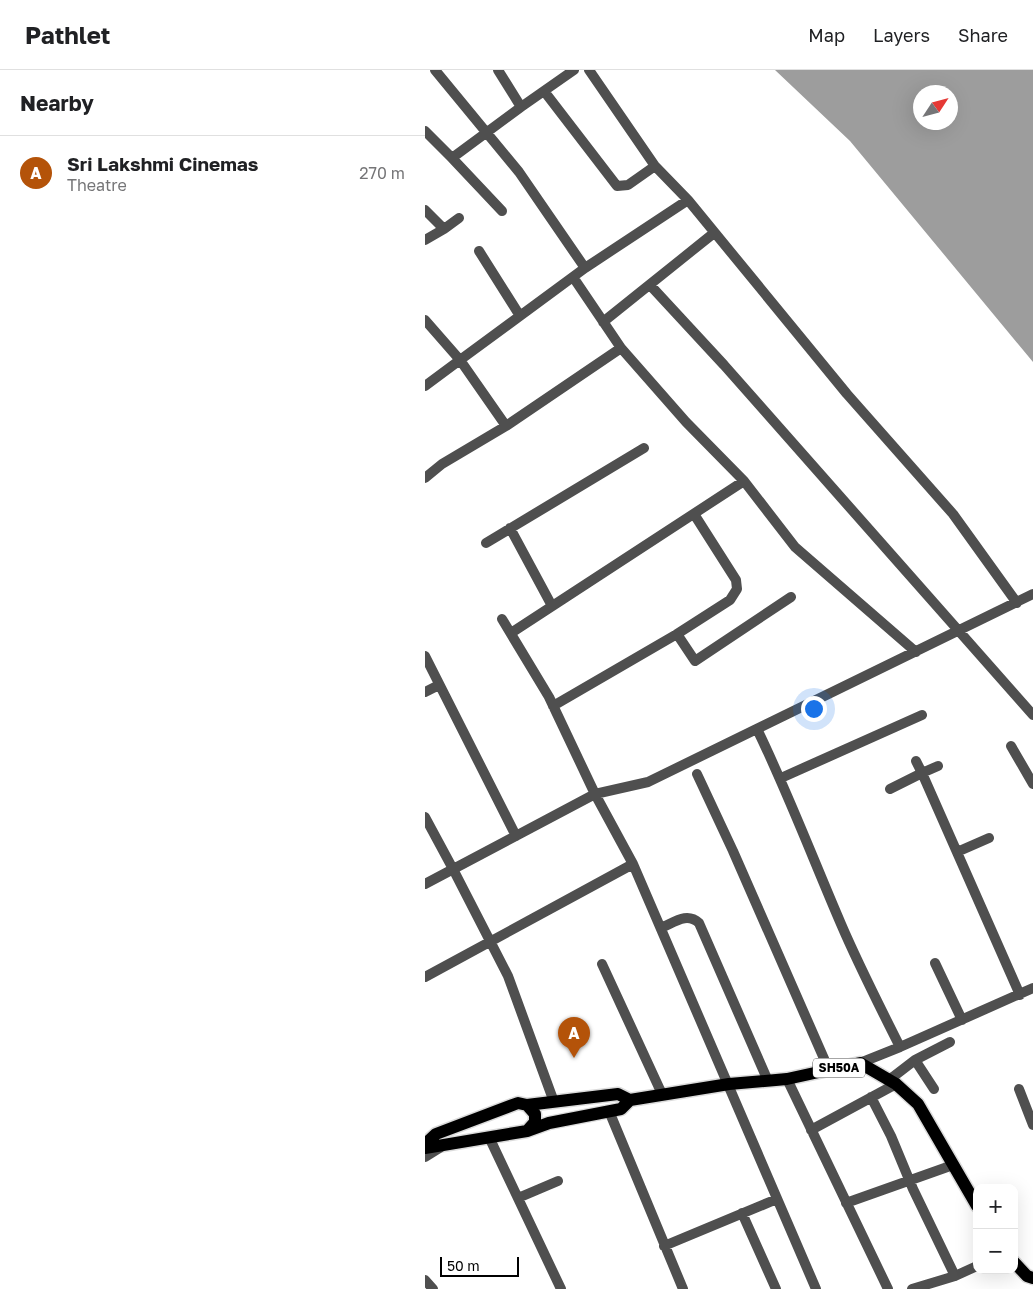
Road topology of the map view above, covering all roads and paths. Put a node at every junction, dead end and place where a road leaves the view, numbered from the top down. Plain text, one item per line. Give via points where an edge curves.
1 (435, 70) edge
2 (498, 70) edge
3 (574, 70) edge
4 (589, 70) edge
5 (544, 91) junction
6 (521, 107) junction
7 (425, 131) edge
8 (487, 133) junction
9 (452, 158) junction
10 (655, 166) junction
11 (687, 200) junction
12 (425, 210) edge
13 (502, 211) dead end
14 (459, 218) dead end
15 (444, 228) junction
16 (714, 232) junction
17 (425, 240) edge
18 (479, 251) dead end
19 (585, 268) junction
20 (573, 277) junction
21 (650, 285) junction
22 (520, 316) junction
23 (425, 320) edge
24 (603, 322) junction
25 (621, 348) junction
26 (460, 360) junction
27 (425, 386) edge
28 (506, 426) junction
29 (644, 448) dead end
30 (425, 478) edge
31 (744, 482) junction
32 (694, 514) junction
33 (510, 528) junction
34 (486, 543) dead end
35 (1033, 594) edge
36 (791, 597) dead end
37 (1017, 603) junction
38 (551, 606) junction
39 (503, 619) dead end
40 (958, 632) junction
41 (511, 633) junction
42 (677, 634) junction
43 (917, 652) junction
44 (425, 656) edge
45 (439, 685) junction
46 (425, 692) edge
47 (553, 706) junction
48 (922, 715) dead end
49 (1033, 715) edge
50 (757, 729) junction
51 (1011, 746) dead end
52 (917, 761) dead end
53 (938, 766) dead end
54 (922, 773) junction
55 (697, 774) dead end
56 (781, 778) junction
57 (1033, 784) edge
58 (890, 789) dead end
59 (595, 794) junction
60 (425, 818) edge
61 (516, 836) junction
62 (989, 838) dead end
63 (957, 852) junction
64 (633, 864) junction
65 (453, 869) junction
66 (425, 884) edge
67 (661, 928) junction
68 (490, 941) junction
69 (935, 963) dead end
70 (602, 964) dead end
71 (425, 977) edge
72 (1033, 988) edge
73 (1020, 994) junction
74 (962, 1020) junction
75 (950, 1042) dead end
76 (900, 1048) junction
77 (915, 1060) junction
78 (860, 1063) junction
79 (829, 1070) junction
80 (787, 1078) junction
81 (767, 1081) junction
82 (892, 1082) junction
83 (729, 1084) junction
84 (934, 1089) dead end
85 (1019, 1089) dead end
86 (662, 1094) junction
87 (871, 1097) junction
88 (630, 1100) junction
89 (554, 1102) junction
90 (527, 1105) junction
91 (609, 1111) junction
92 (1033, 1125) edge
93 (811, 1130) junction
94 (527, 1131) junction
95 (431, 1135) edge
96 (489, 1137) junction
97 (425, 1146) edge
98 (441, 1146) junction
99 (425, 1156) edge
100 (953, 1164) junction
101 (558, 1180) dead end
102 (909, 1180) junction
103 (519, 1198) junction
104 (777, 1199) junction
105 (973, 1199) edge
106 (847, 1203) junction
107 (742, 1213) junction
108 (665, 1246) junction
109 (1018, 1266) edge
110 (973, 1268) edge
111 (955, 1276) junction
112 (1033, 1278) edge
113 (425, 1280) edge
114 (433, 1289) edge
115 (561, 1289) edge
116 (683, 1289) edge
117 (776, 1289) edge
118 (815, 1289) edge
119 (888, 1289) edge
120 (912, 1289) edge

1 - 8 street
2 - 6 street
3 - 5 street
4 - 10 street
5 - 6 street
5 - 10 street via 617,186 628,185
6 - 8 street
7 - 9 street
8 - 9 street
8 - 19 street via 519,172
9 - 13 street
10 - 11 street
11 - 16 street
11 - 19 street
12 - 15 street
14 - 15 street
15 - 17 street
16 - 21 street
16 - 37 street via 847,394 953,514
18 - 22 street
19 - 20 street
20 - 22 street
20 - 24 street
21 - 24 street
21 - 40 street
22 - 26 street
23 - 26 street
24 - 25 street
25 - 28 street
25 - 31 street
26 - 27 street
26 - 28 street
28 - 30 street via 442,464
29 - 33 street
31 - 32 street
31 - 43 street via 795,547
32 - 38 street
32 - 42 street via 736,580 737,589 730,600
33 - 34 street
33 - 38 street
35 - 37 street
36 - 42 street via 695,661
37 - 40 street
38 - 41 street
39 - 41 street
40 - 43 street
40 - 49 street
41 - 47 street
42 - 47 street
43 - 50 street
44 - 45 street
45 - 46 street
45 - 61 street
47 - 59 street
48 - 56 street
50 - 56 street
50 - 59 street via 649,782
51 - 57 street
52 - 54 street
53 - 54 street
54 - 58 street
54 - 63 street
55 - 79 street
56 - 76 street via 843,927
59 - 61 street
59 - 64 street
60 - 65 street
61 - 65 street
62 - 63 street
63 - 73 street
64 - 67 street
64 - 68 street
65 - 66 street
65 - 68 street
67 - 81 street via 688,917 699,923
67 - 83 street
68 - 71 street
68 - 89 street via 508,976
69 - 74 street
70 - 86 street
72 - 73 street
73 - 74 street
74 - 76 street
75 - 77 street
76 - 78 street
77 - 82 street
77 - 84 street
78 - 79 main road, SH50A
78 - 82 main road, SH50A
79 - 80 main road, SH50A
80 - 81 main road, SH50A
80 - 93 street
81 - 83 main road, SH50A
82 - 87 street
82 - 100 main road, SH50A via 918,1104
83 - 86 main road, SH50A
83 - 104 street
85 - 92 street
86 - 88 main road, SH50A
87 - 93 street
87 - 102 street
88 - 89 main road, SH50A via 618,1094
88 - 91 main road via 621,1109
89 - 90 main road, SH50A
90 - 94 main road via 535,1114 535,1122
90 - 95 main road via 517,1103
91 - 94 main road via 549,1123
91 - 108 street
93 - 106 street
94 - 96 main road
95 - 97 main road
96 - 98 main road
96 - 103 street
97 - 98 main road
98 - 99 street
100 - 102 street
100 - 105 main road, SH50A
101 - 103 street
102 - 106 street
102 - 111 street
103 - 115 street
104 - 107 street
104 - 118 street
106 - 119 street
107 - 108 street
107 - 117 street
108 - 116 street
109 - 112 main road
110 - 111 street
111 - 120 street
113 - 114 street

